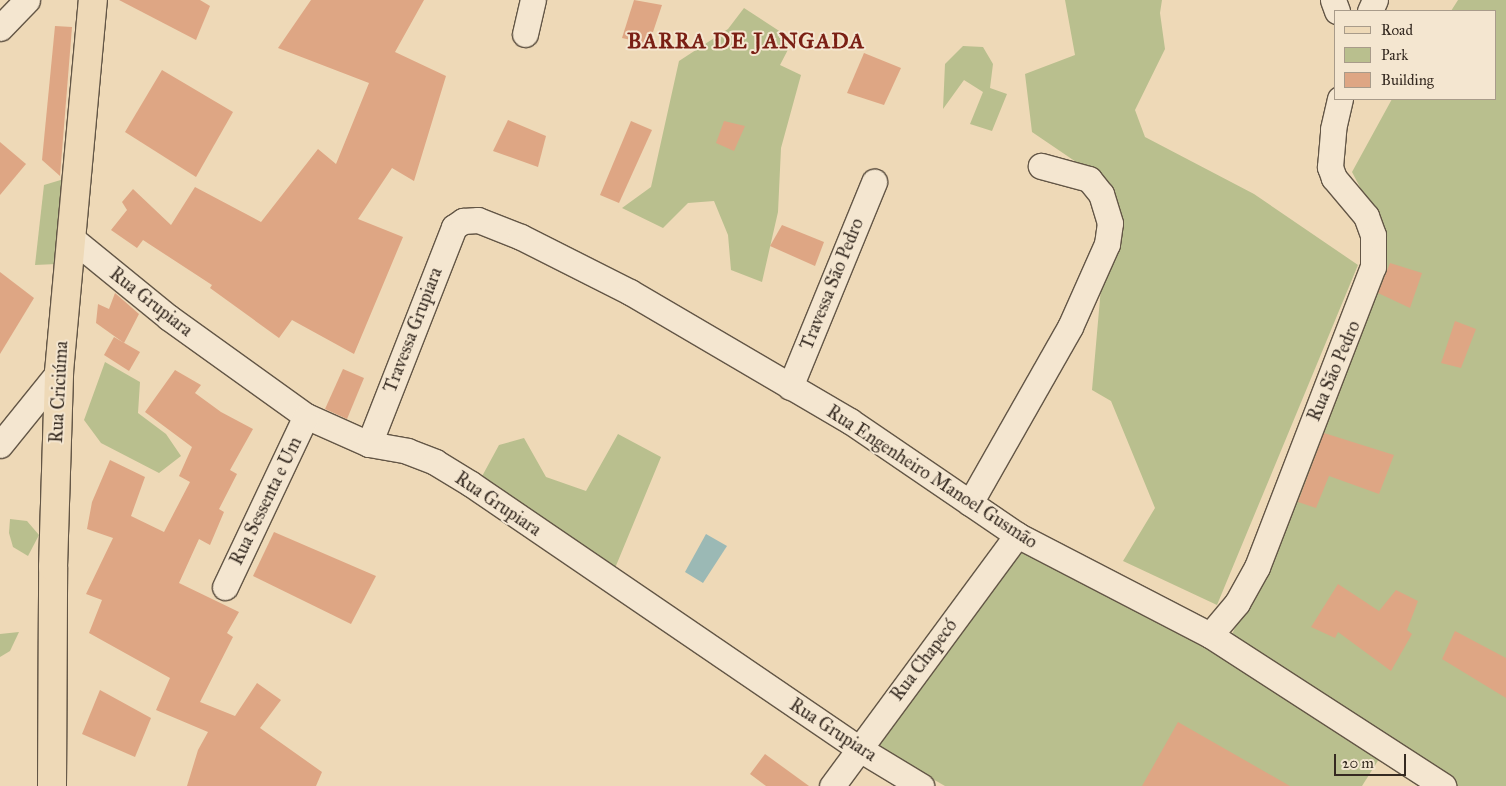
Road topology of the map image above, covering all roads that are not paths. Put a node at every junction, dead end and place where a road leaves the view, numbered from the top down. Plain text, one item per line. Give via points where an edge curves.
1 (27, 0) edge
2 (93, 0) edge
3 (533, 0) edge
4 (0, 28) edge
5 (525, 34) dead end
6 (1340, 100) edge
7 (1041, 166) dead end
8 (874, 182) dead end
9 (463, 221) joint
10 (70, 237) junction
11 (59, 372) junction
12 (790, 387) junction
13 (306, 416) junction
14 (369, 444) junction
15 (0, 445) edge
16 (970, 503) junction
17 (1017, 535) junction
18 (225, 587) dead end
19 (1210, 635) junction
20 (858, 748) junction
21 (52, 786) edge
22 (832, 786) edge
23 (922, 786) edge
24 (1443, 786) edge

1 - 4 street
2 - 10 main road, Rua Criciúma
3 - 5 street
6 - 19 street, Rua São Pedro via 1333,129 1330,167 1334,178 1366,216 1374,243 1373,267 1257,567 1237,602
7 - 16 street via 1088,179 1102,194 1110,223 1107,244 1070,327
8 - 12 street, Travessa São Pedro
9 - 12 street, Rua Engenheiro Manoel Gusmão via 478,220 562,257 630,292
9 - 14 street, Travessa Grupiara via 451,235
10 - 11 main road, Rua Criciúma
10 - 13 street, Rua Grupiara via 168,317
11 - 15 street
11 - 21 main road, Rua Criciúma via 53,567
12 - 16 street, Rua Engenheiro Manoel Gusmão via 850,421
13 - 14 street, Rua Grupiara
13 - 18 street, Rua Sessenta e Um
14 - 20 street, Rua Grupiara via 407,451 435,462 471,484
16 - 17 street, Rua Engenheiro Manoel Gusmão
17 - 19 street, Rua Engenheiro Manoel Gusmão
17 - 20 street, Rua Chapecó
19 - 24 street, Rua Engenheiro Manoel Gusmão
20 - 22 street, Rua Chapecó
20 - 23 street, Rua Grupiara

